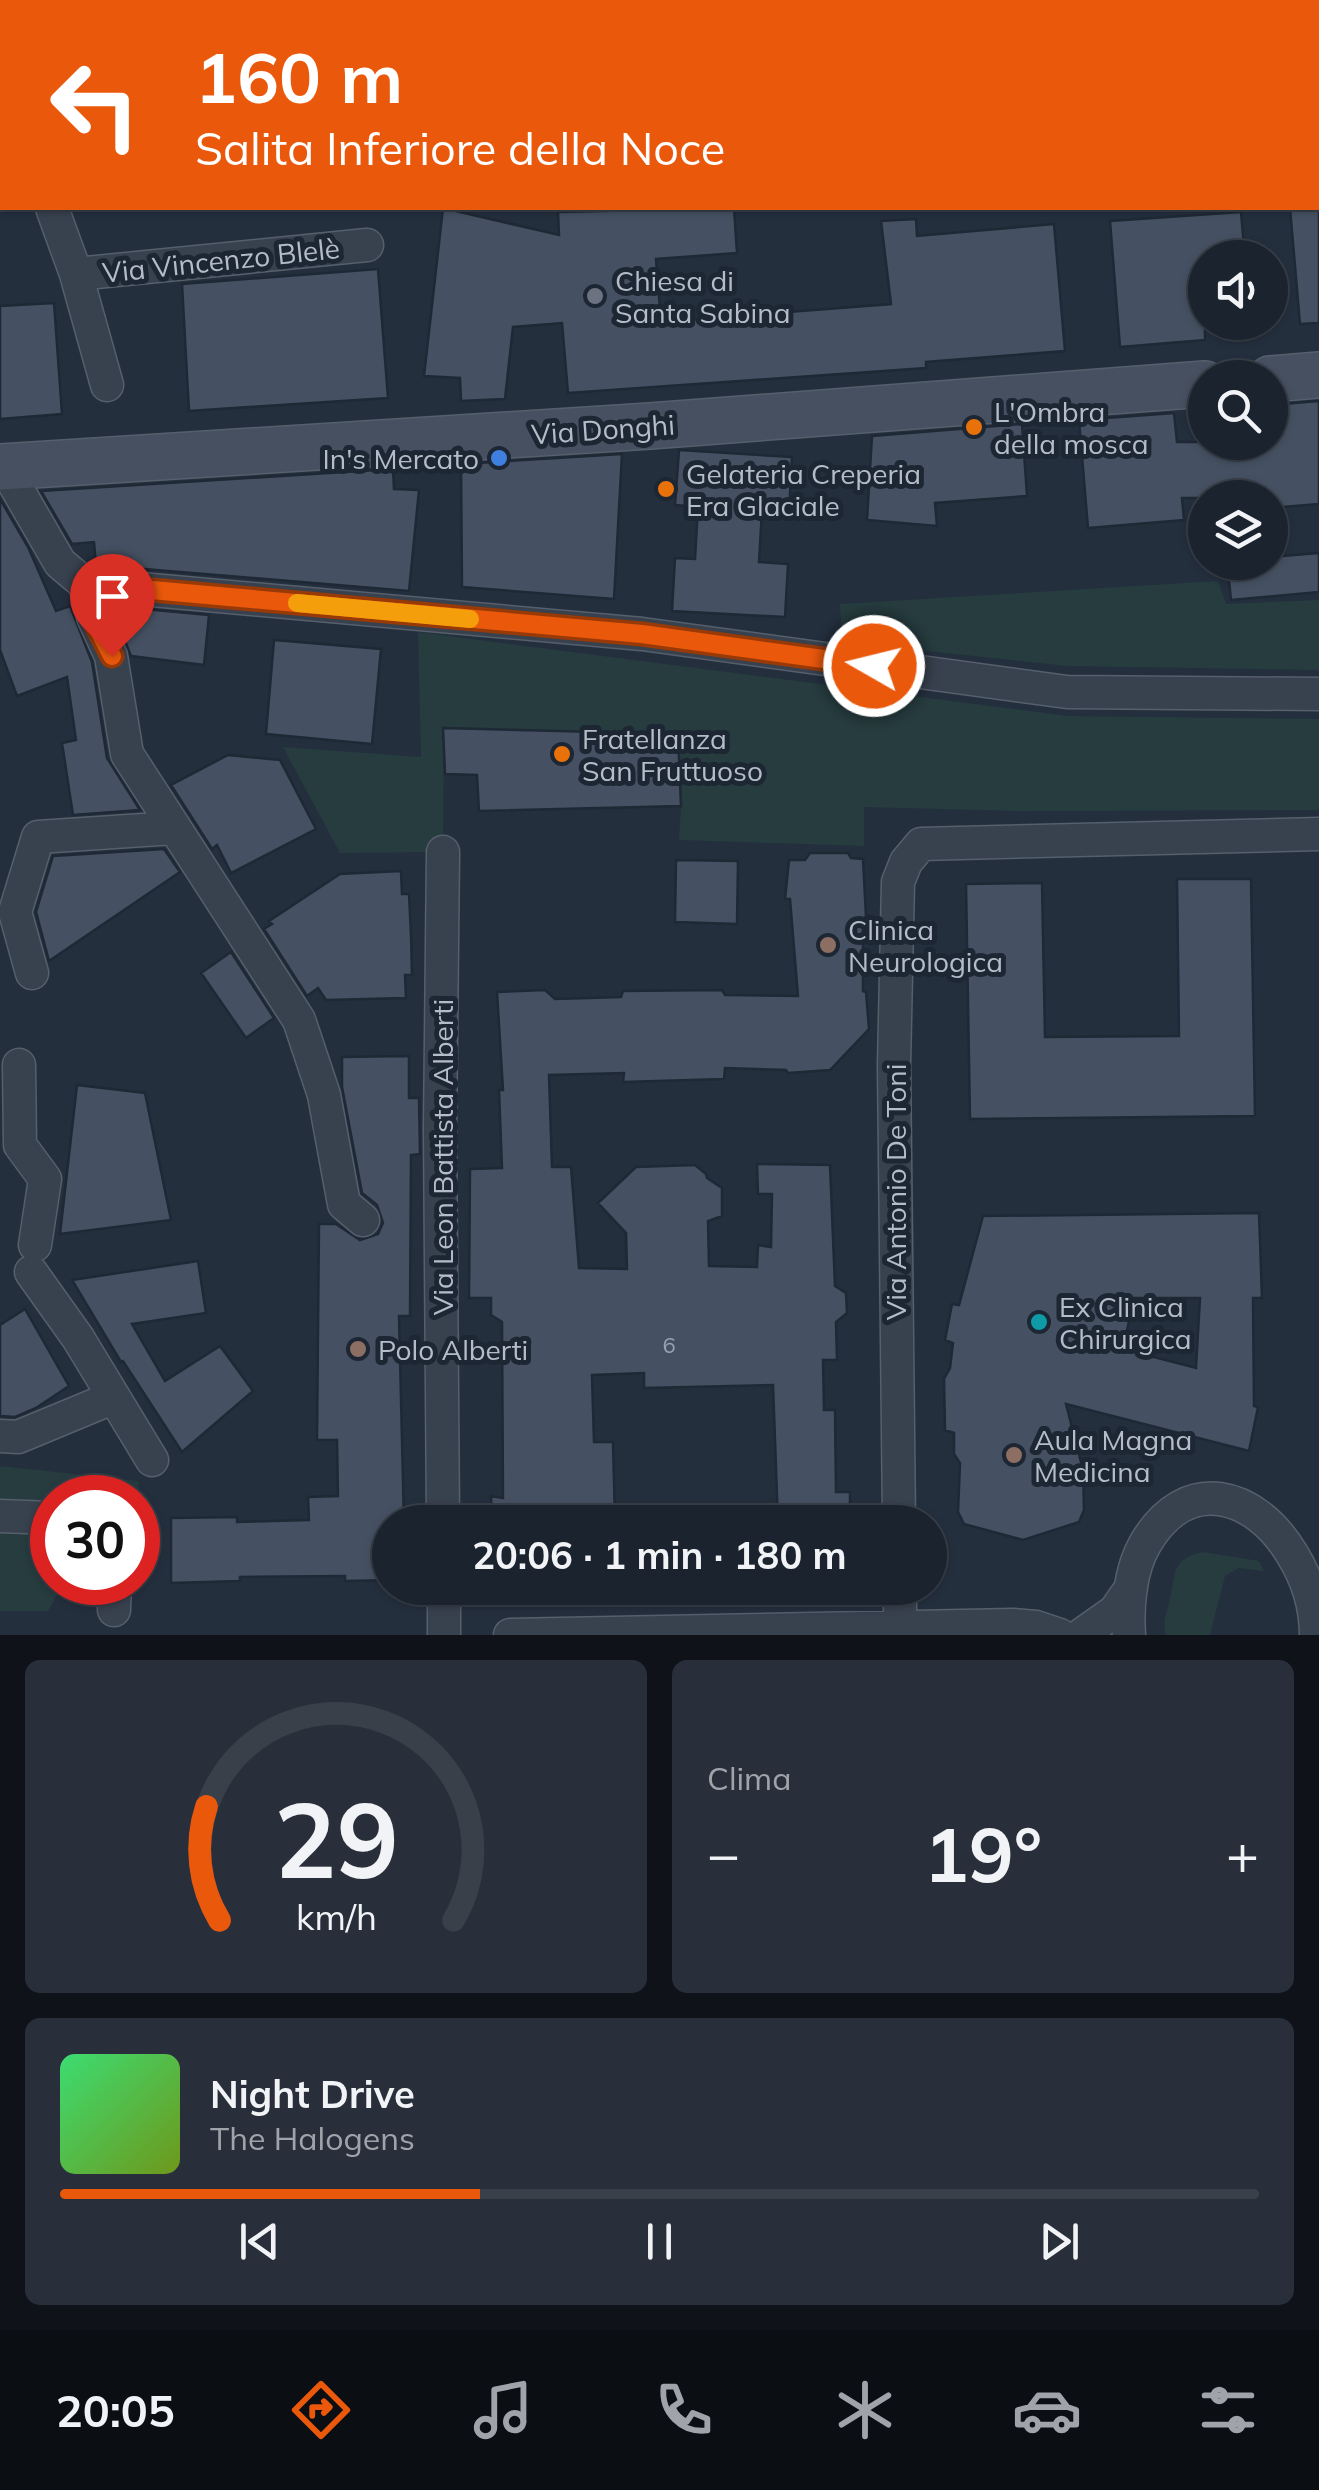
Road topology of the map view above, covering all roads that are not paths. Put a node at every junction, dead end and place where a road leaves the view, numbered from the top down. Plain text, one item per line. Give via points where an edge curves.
1 (53, 210) edge
2 (367, 246) dead end
3 (76, 274) junction
4 (1319, 376) edge
5 (1288, 378) edge
6 (106, 385) dead end
7 (1188, 385) edge
8 (2, 467) edge
9 (85, 584) junction
10 (1319, 694) edge
11 (174, 828) junction
12 (1319, 834) edge
13 (443, 852) dead end
14 (32, 972) dead end
15 (19, 1065) dead end
16 (10, 1143) edge
17 (363, 1220) dead end
18 (112, 1398) junction
19 (0, 1436) edge
20 (152, 1460) dead end
21 (444, 1505) edge
22 (899, 1505) edge
23 (0, 1516) edge
24 (30, 1517) edge
25 (1132, 1588) junction
26 (444, 1605) edge
27 (900, 1605) edge
28 (900, 1625) junction
29 (444, 1635) edge
30 (510, 1635) edge
31 (1060, 1635) edge
32 (1081, 1635) edge
33 (1129, 1635) edge
34 (1316, 1635) edge

1 - 3 street, Via Vincenzo Blelè
2 - 3 street, Via Vincenzo Blelè
3 - 6 street, Via Vincenzo Blelè
4 - 5 street
7 - 8 street, Via Donghi
8 - 9 street via 60,564
9 - 10 street via 642,634 1067,692
9 - 11 street via 92,617 112,656 127,754
11 - 14 street via 38,837 16,912
11 - 17 street via 299,1020 324,1095 344,1204
12 - 22 street, Via Antonio De Toni via 921,844 906,862 898,882 894,1066
13 - 21 street, Via Leon Battista Alberti
15 - 16 street
16 - 18 street via 44,1179 33,1259
18 - 19 street via 18,1437
18 - 20 street
23 - 24 street
25 - 32 street via 1115,1612
25 - 33 street
25 - 34 street via 1145,1544 1176,1512 1210,1498 1242,1502 1274,1528 1298,1564
26 - 29 street
27 - 28 street
28 - 30 street
28 - 31 street via 1014,1625

